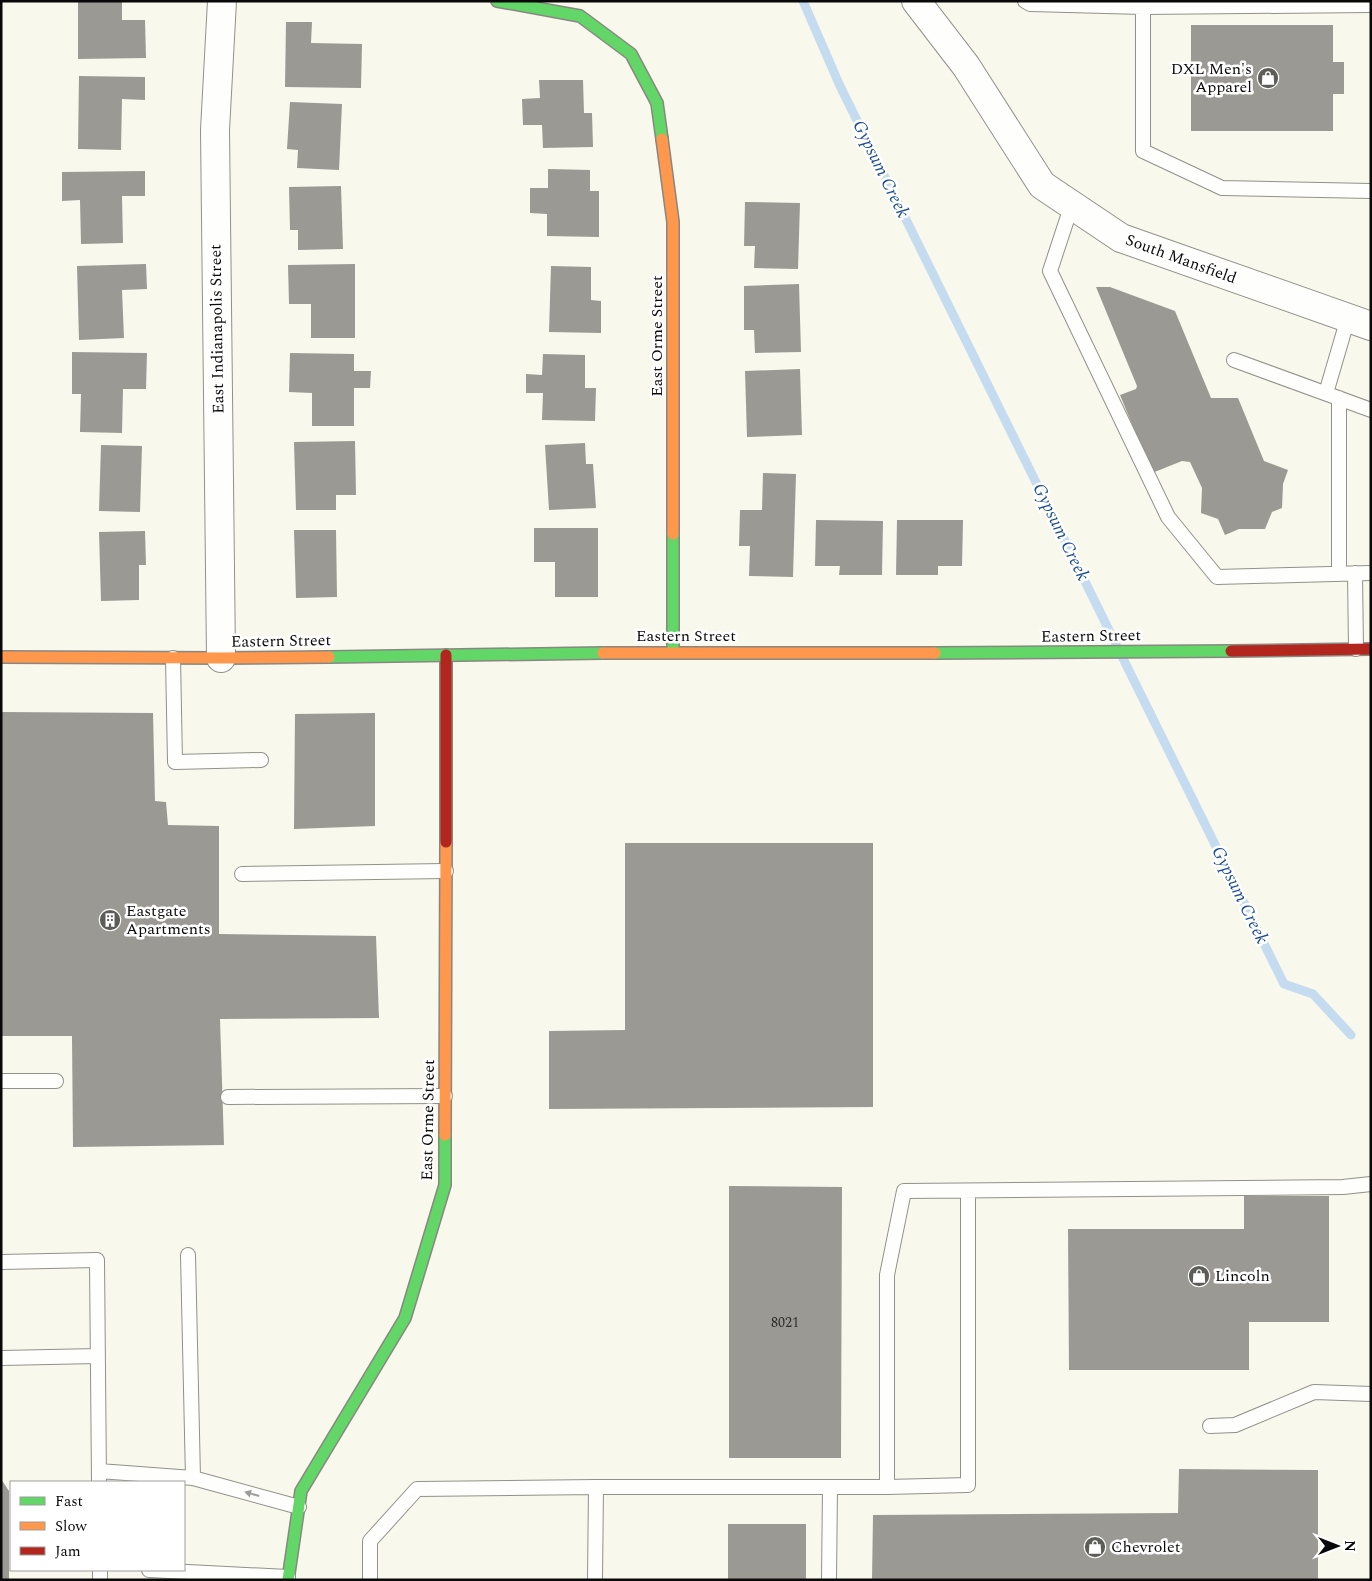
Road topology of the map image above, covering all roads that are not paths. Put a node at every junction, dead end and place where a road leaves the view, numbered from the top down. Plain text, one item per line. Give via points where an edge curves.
1 (222, 1) edge
2 (497, 1) edge
3 (916, 1) edge
4 (1025, 1) edge
5 (1344, 3) edge
6 (1371, 4) edge
7 (1143, 7) junction
8 (1371, 191) edge
9 (1072, 204) junction
10 (1360, 322) edge
11 (1234, 360) dead end
12 (1332, 396) junction
13 (1371, 410) edge
14 (1371, 573) edge
15 (1339, 574) junction
16 (1355, 574) junction
17 (1356, 649) junction
18 (1371, 649) edge
19 (673, 652) junction
20 (446, 655) junction
21 (1, 657) edge
22 (173, 658) junction
23 (221, 658) junction
24 (261, 760) dead end
25 (446, 871) junction
26 (242, 874) dead end
27 (1, 1081) edge
28 (56, 1081) dead end
29 (445, 1096) junction
30 (228, 1097) dead end
31 (1371, 1184) edge
32 (968, 1190) junction
33 (188, 1255) dead end
34 (1, 1262) edge
35 (98, 1356) junction
36 (1, 1358) edge
37 (1371, 1394) edge
38 (1210, 1426) dead end
39 (99, 1477) edge
40 (194, 1478) junction
41 (596, 1487) junction
42 (830, 1488) junction
43 (887, 1488) junction
44 (299, 1508) junction
45 (166, 1571) edge
46 (288, 1578) edge
47 (370, 1580) edge
48 (595, 1580) edge
49 (829, 1580) edge

1 - 23 street, East Indianapolis Street via 215,130
2 - 19 street, East Orme Street via 580,16 631,54 657,104 673,222
3 - 9 street, South Mansfield via 966,66 1042,185
4 - 7 lane via 1030,4
5 - 6 lane
5 - 7 lane
7 - 8 lane via 1143,151 1222,188
9 - 10 street, South Mansfield via 1121,238
9 - 15 lane via 1050,271 1168,517 1217,577
10 - 12 lane
11 - 12 lane
12 - 13 lane
12 - 15 lane
14 - 16 lane
15 - 16 lane
16 - 17 lane
17 - 18 street, Eastern Street
17 - 19 street, Eastern Street via 1047,653
19 - 20 street, Eastern Street
20 - 23 street, Eastern Street
20 - 25 street, East Orme Street
21 - 22 street, Eastern Street
22 - 23 street, Eastern Street
22 - 24 lane via 175,762
25 - 26 lane
25 - 29 street, East Orme Street
27 - 28 lane
29 - 30 lane
29 - 44 street, East Orme Street via 445,1185 405,1318 301,1491
31 - 32 lane via 1344,1187
32 - 43 lane via 904,1191 887,1275
32 - 43 lane via 968,1485
33 - 40 lane
34 - 35 lane via 97,1260
35 - 36 lane
35 - 39 lane
37 - 38 lane via 1314,1392 1235,1425
39 - 40 lane
44 -> 40 lane
41 - 42 lane
41 - 47 lane via 417,1489 370,1541
41 - 48 lane
42 - 43 lane
42 - 49 lane
44 - 46 street, East Orme Street
45 - 46 lane

